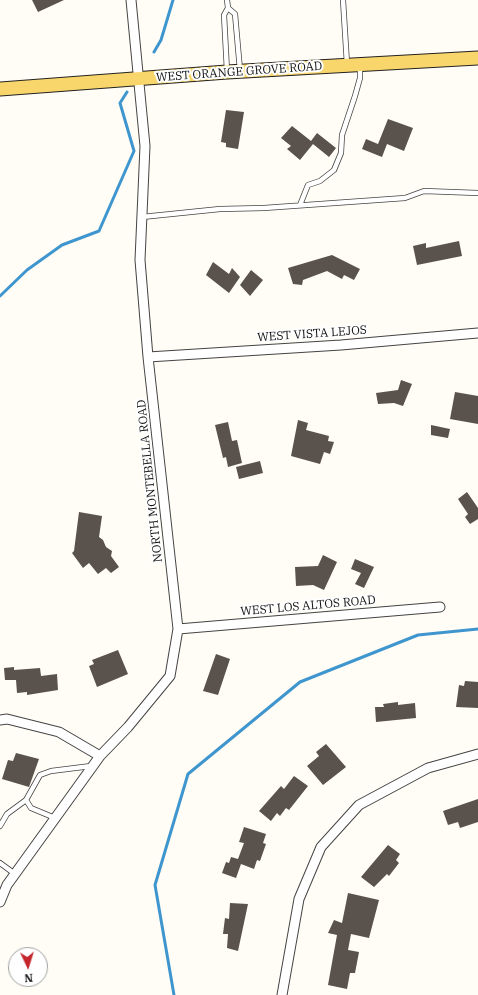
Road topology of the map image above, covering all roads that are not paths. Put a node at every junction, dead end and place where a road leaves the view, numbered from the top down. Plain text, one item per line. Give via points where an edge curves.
1 (131, 0) edge
2 (227, 0) edge
3 (343, 0) edge
4 (228, 8) junction
5 (478, 58) edge
6 (354, 65) junction
7 (241, 71) junction
8 (227, 72) junction
9 (138, 78) junction
10 (0, 89) edge
11 (478, 193) edge
12 (300, 205) junction
13 (142, 217) junction
14 (478, 333) edge
15 (148, 357) junction
16 (440, 607) dead end
17 (178, 629) junction
18 (0, 720) edge
19 (478, 754) edge
20 (100, 756) junction
21 (93, 766) junction
22 (26, 800) junction
23 (55, 818) junction
24 (0, 826) edge
25 (0, 863) edge
26 (15, 874) junction
27 (0, 902) edge
28 (282, 995) edge

1 - 9 street, NORTH MONTEBELLA ROAD
2 - 4 lane
3 - 6 lane
4 - 7 lane via 235,14
4 - 8 lane via 224,15
5 - 6 main road, WEST ORANGE GROVE ROAD
6 - 7 main road, WEST ORANGE GROVE ROAD
6 - 12 lane via 360,78 342,135 341,153 334,170 320,181 308,185
7 - 8 main road, WEST ORANGE GROVE ROAD
8 - 9 main road, WEST ORANGE GROVE ROAD
9 - 10 main road, WEST ORANGE GROVE ROAD
9 - 13 street, NORTH MONTEBELLA ROAD via 145,146
11 - 12 lane via 430,191 405,198
12 - 13 lane via 220,209
13 - 15 street, NORTH MONTEBELLA ROAD via 140,260
14 - 15 street, WEST VISTA LEJOS via 341,345
15 - 17 street, NORTH MONTEBELLA ROAD
16 - 17 street, WEST LOS ALTOS ROAD
17 - 20 street, NORTH MONTEBELLA ROAD via 170,676
18 - 20 street via 7,719 59,732
19 - 28 street via 428,768 359,805 321,847 299,899
20 - 21 street, NORTH MONTEBELLA ROAD
21 - 22 lane via 51,771 40,775
21 - 23 street, NORTH MONTEBELLA ROAD
22 - 23 lane via 31,808
22 - 24 lane via 7,814
23 - 26 street, NORTH MONTEBELLA ROAD
25 - 26 lane
26 - 27 street, NORTH MONTEBELLA ROAD

